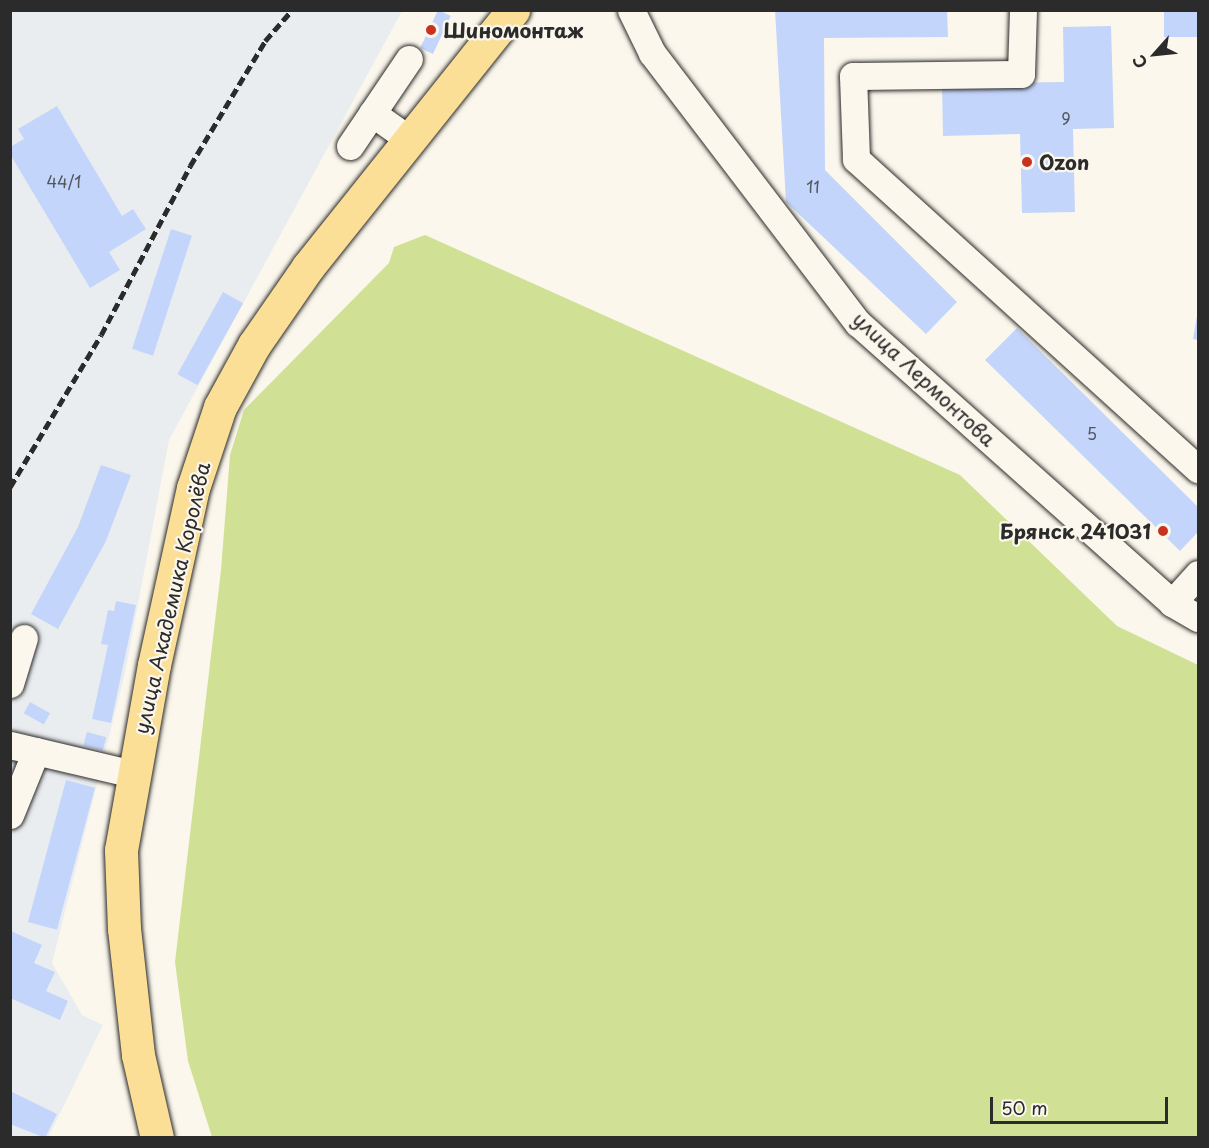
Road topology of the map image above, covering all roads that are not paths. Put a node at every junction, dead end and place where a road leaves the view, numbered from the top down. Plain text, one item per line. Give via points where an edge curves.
1 (513, 10) edge
2 (631, 10) edge
3 (1023, 10) edge
4 (409, 59) dead end
5 (372, 113) junction
6 (410, 140) junction
7 (350, 146) dead end
8 (1198, 469) edge
9 (1198, 574) edge
10 (1172, 603) junction
11 (1198, 618) edge
12 (24, 638) dead end
13 (10, 684) edge
14 (23, 748) edge
15 (133, 774) junction
16 (10, 815) edge
17 (157, 1137) edge

1 - 6 main road, улица Академика Королёва
2 - 10 street, улица Лермонтова via 652,53 858,323
3 - 8 street via 1021,74 853,76 856,159
4 - 5 street
5 - 6 street
5 - 7 street
6 - 15 main road, улица Академика Королёва via 308,267 254,345 220,407 193,488
9 - 10 street
10 - 11 street, улица Лермонтова
12 - 13 street
14 - 15 street
14 - 16 street
15 - 17 main road, улица Академика Королёва via 121,850 124,929 138,1055

